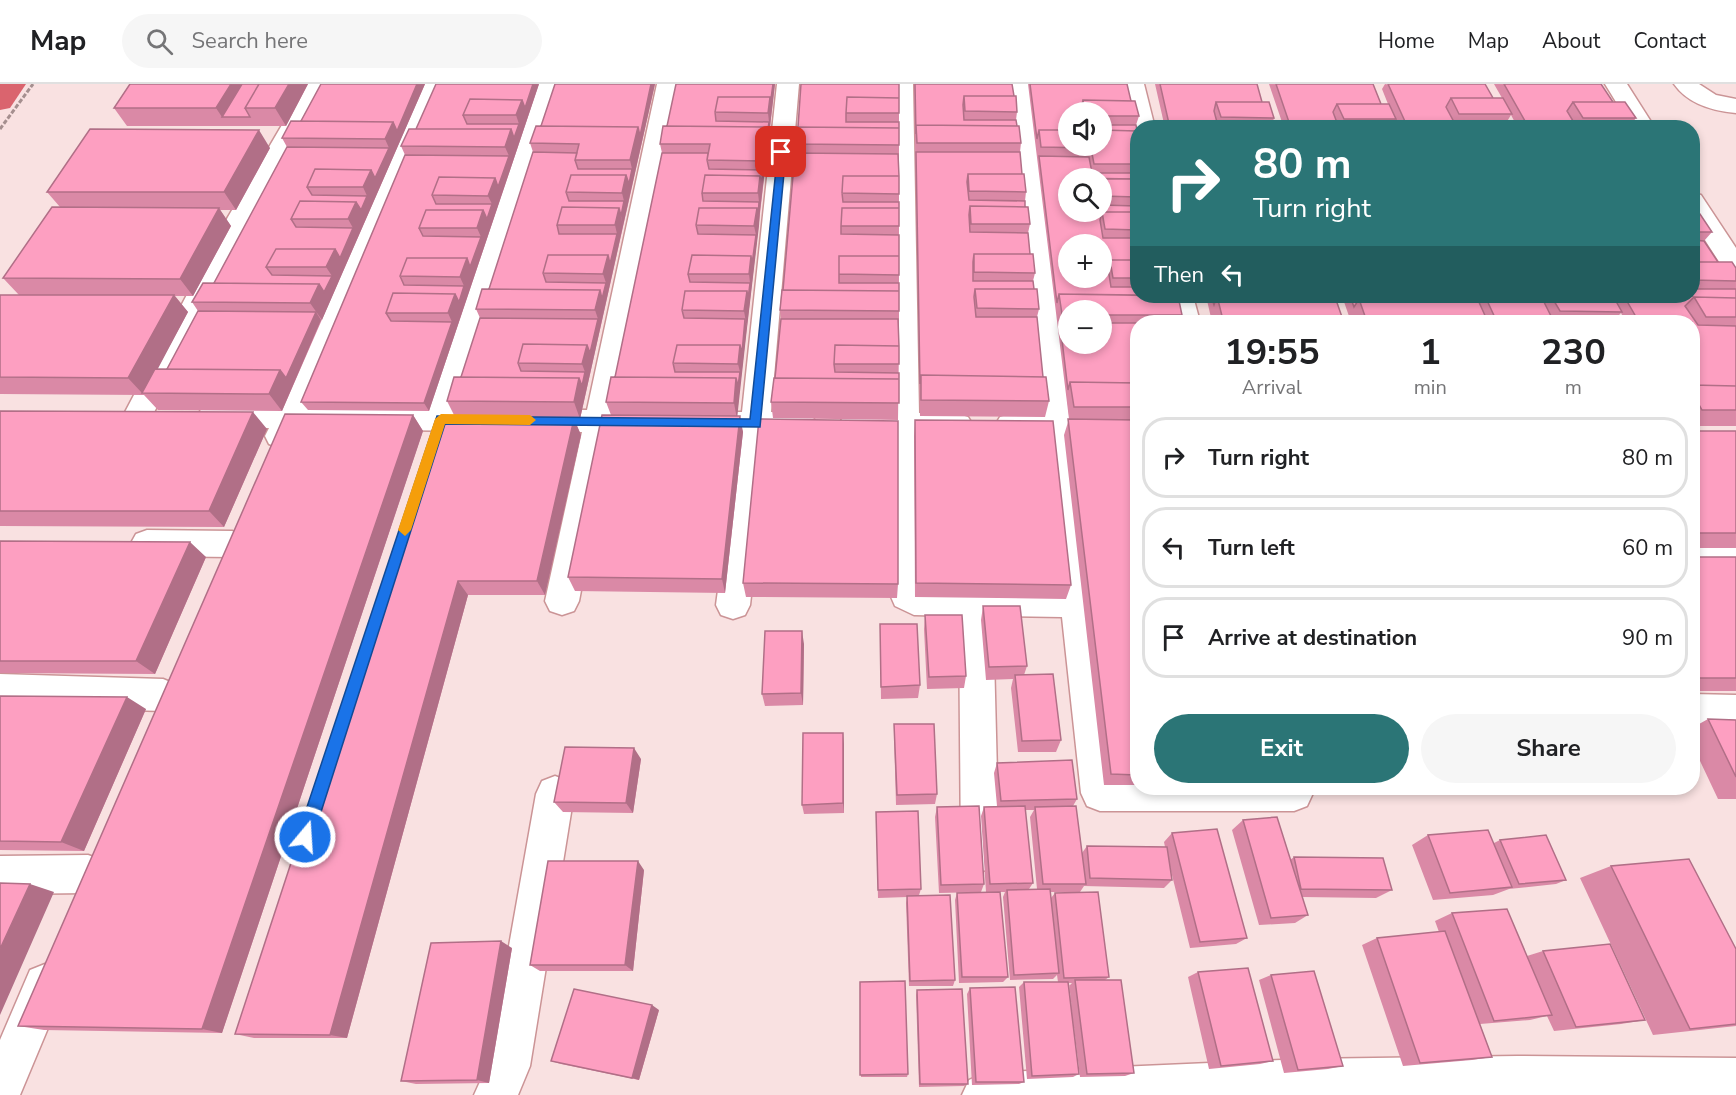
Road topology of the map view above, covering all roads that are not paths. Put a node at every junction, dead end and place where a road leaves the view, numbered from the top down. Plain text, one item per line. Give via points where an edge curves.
1 (317, 84) edge
2 (432, 84) edge
3 (548, 84) edge
4 (668, 84) edge
5 (788, 84) edge
6 (902, 84) edge
7 (1021, 84) edge
8 (1133, 84) edge
9 (1616, 84) edge
10 (1685, 84) edge
11 (1736, 106) edge
12 (1141, 120) edge
13 (1639, 120) edge
14 (1700, 213) edge
15 (1734, 263) edge
16 (288, 418) junction
17 (441, 419) junction
18 (599, 421) junction
19 (755, 424) junction
20 (905, 424) junction
21 (1055, 425) junction
22 (1130, 427) edge
23 (430, 453) edge
24 (265, 470) edge
25 (116, 543) edge
26 (1700, 556) edge
27 (1736, 557) edge
28 (218, 576) edge
29 (562, 600) dead end
30 (976, 602) junction
31 (1077, 603) junction
32 (733, 605) dead end
33 (178, 662) edge
34 (0, 690) edge
35 (1700, 710) edge
36 (1736, 711) edge
37 (1130, 793) edge
38 (555, 794) edge
39 (980, 854) edge
40 (0, 875) edge
41 (88, 875) edge
42 (58, 951) edge
43 (1736, 1080) edge
44 (0, 1091) edge
45 (496, 1095) edge
46 (984, 1095) edge

1 - 16 street via 274,136 127,414
2 - 16 street
3 - 17 street
4 - 18 street
5 - 19 street
6 - 20 street
7 - 21 street
8 - 12 street
9 - 13 street
10 - 11 street via 1710,103
14 - 15 street
16 - 17 street
16 - 24 street
17 - 18 street
17 - 23 street
18 - 19 street
18 - 29 street
19 - 20 street
19 - 32 street
20 - 21 street
20 - 30 street via 907,596 914,601
21 - 22 street
21 - 31 street
25 - 28 street via 239,528
26 - 27 street
30 - 31 street
30 - 39 street
31 - 37 street via 1100,793
33 - 34 street via 157,710
35 - 36 street
38 - 45 street via 509,1066
40 - 41 street
42 - 44 street
43 - 46 street via 1303,1081

